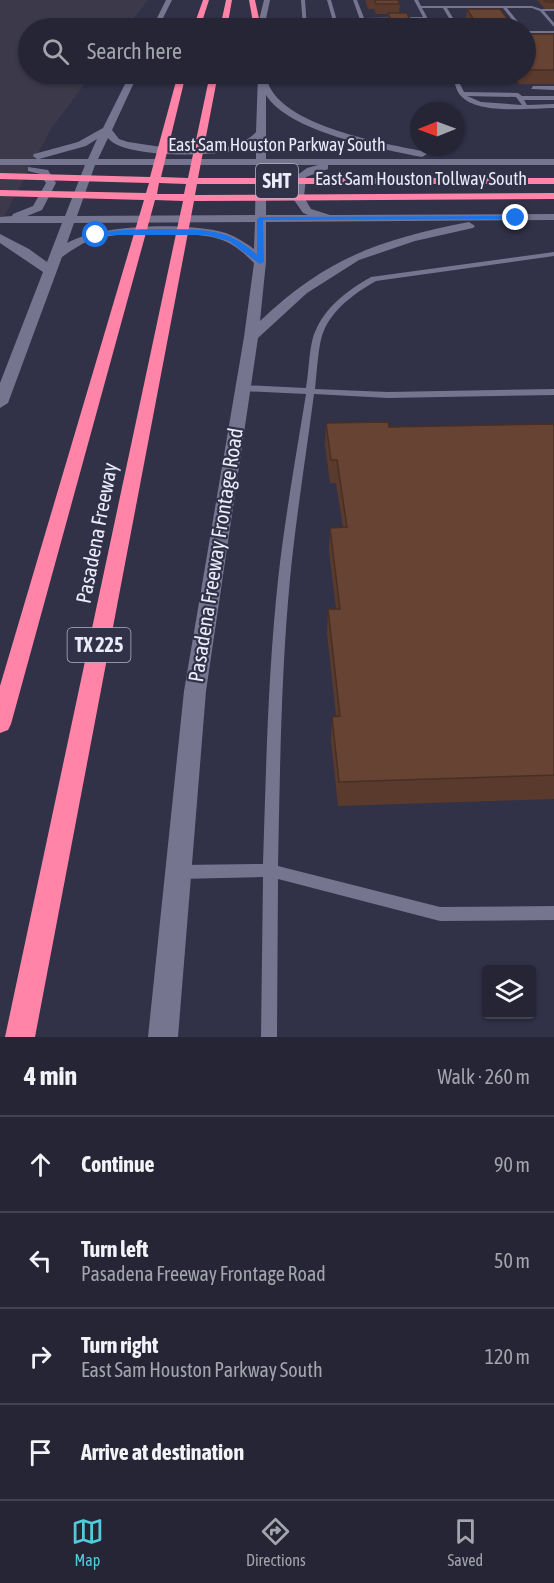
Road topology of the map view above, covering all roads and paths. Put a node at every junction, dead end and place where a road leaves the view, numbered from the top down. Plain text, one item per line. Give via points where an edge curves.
1 (169, 0) edge
2 (206, 0) edge
3 (229, 0) edge
4 (252, 0) edge
5 (267, 0) edge
6 (303, 0) edge
7 (329, 0) edge
8 (355, 0) edge
9 (416, 0) edge
10 (452, 1) edge
11 (472, 1) edge
12 (420, 7) junction
13 (444, 7) junction
14 (504, 7) junction
15 (194, 9) dead end
16 (541, 10) junction
17 (554, 10) edge
18 (160, 18) edge
19 (193, 18) edge
20 (200, 18) edge
21 (225, 18) edge
22 (256, 18) edge
23 (262, 18) edge
24 (304, 18) edge
25 (334, 18) edge
26 (362, 18) edge
27 (426, 18) edge
28 (451, 18) edge
29 (513, 18) edge
30 (554, 26) edge
31 (554, 32) edge
32 (536, 33) edge
33 (129, 84) edge
34 (180, 84) edge
35 (212, 84) edge
36 (262, 84) edge
37 (266, 84) edge
38 (458, 84) edge
39 (533, 88) edge
40 (554, 88) edge
41 (462, 94) junction
42 (520, 98) junction
43 (554, 98) edge
44 (525, 106) junction
45 (554, 106) edge
46 (107, 130) junction
47 (262, 131) junction
48 (2, 161) edge
49 (554, 162) edge
50 (91, 163) junction
51 (261, 163) junction
52 (343, 163) junction
53 (487, 163) junction
54 (0, 176) edge
55 (554, 181) edge
56 (0, 193) edge
57 (554, 196) edge
58 (554, 217) edge
59 (335, 218) junction
60 (516, 218) junction
61 (0, 219) edge
62 (70, 219) junction
63 (260, 219) junction
64 (0, 238) edge
65 (554, 254) edge
66 (56, 255) junction
67 (260, 262) junction
68 (49, 270) junction
69 (251, 337) junction
70 (242, 388) junction
71 (311, 391) junction
72 (554, 392) edge
73 (0, 403) edge
74 (0, 724) edge
75 (270, 870) junction
76 (178, 872) junction
77 (554, 913) edge
78 (20, 1037) edge
79 (164, 1037) edge
80 (269, 1037) edge

1 - 18 main road
2 - 20 highway
3 - 21 highway
4 - 22 highway
5 - 23 main road
6 - 24 lane
7 - 25 lane
8 - 26 lane
9 - 12 lane
10 - 11 lane
12 - 13 lane
12 - 27 lane
13 - 14 lane
13 - 28 lane
14 - 16 lane
14 - 29 lane
15 - 19 highway
16 - 17 lane
16 - 30 lane
31 - 32 lane
33 - 46 main road
34 - 74 highway, Pasadena Freeway
35 - 78 highway, Pasadena Freeway / TX 225
36 - 47 main road, Pasadena Freeway Frontage Road
37 - 53 main road via 275,102 336,135 410,152
38 - 41 lane
39 - 40 lane
41 - 42 lane via 511,93
41 - 44 lane via 490,106
42 - 43 lane
42 - 44 lane
44 - 45 lane
46 - 47 main road via 116,141 126,145 202,151 242,147
46 - 48 main road via 57,152
46 - 50 main road
47 - 51 main road, Pasadena Freeway Frontage Road
48 - 50 main road, East Sam Houston Parkway South
48 - 61 main road via 44,172 51,183 38,208 22,216
49 - 53 main road, East Sam Houston Parkway South
50 - 51 main road, East Sam Houston Parkway South
50 - 62 main road
51 - 52 main road, East Sam Houston Parkway South
51 - 63 main road, Pasadena Freeway Frontage Road
52 - 53 main road, East Sam Houston Parkway South
52 - 59 main road via 302,176 298,197 307,211
54 - 55 highway, East Sam Houston Tollway South / SHT via 195,181
56 - 57 highway, East Sam Houston Tollway South / SHT via 192,198
58 - 60 main road
59 - 60 main road
59 - 63 main road
60 - 69 main road via 398,241 362,255 323,275
61 - 62 main road
62 - 63 main road
62 - 66 main road
63 - 67 main road, Pasadena Freeway Frontage Road
64 - 68 main road
65 - 71 lane via 374,279 358,288 330,312 318,334
66 - 67 main road via 83,239 110,233 208,233 232,240
66 - 68 main road
67 - 69 main road, Pasadena Freeway Frontage Road
68 - 73 main road
69 - 70 main road, Pasadena Freeway Frontage Road
70 - 71 lane
70 - 76 main road, Pasadena Freeway Frontage Road via 195,691
71 - 72 lane via 387,395
71 - 75 lane via 282,613
75 - 76 lane
75 - 77 lane via 441,914
75 - 80 lane
76 - 79 main road, Pasadena Freeway Frontage Road

